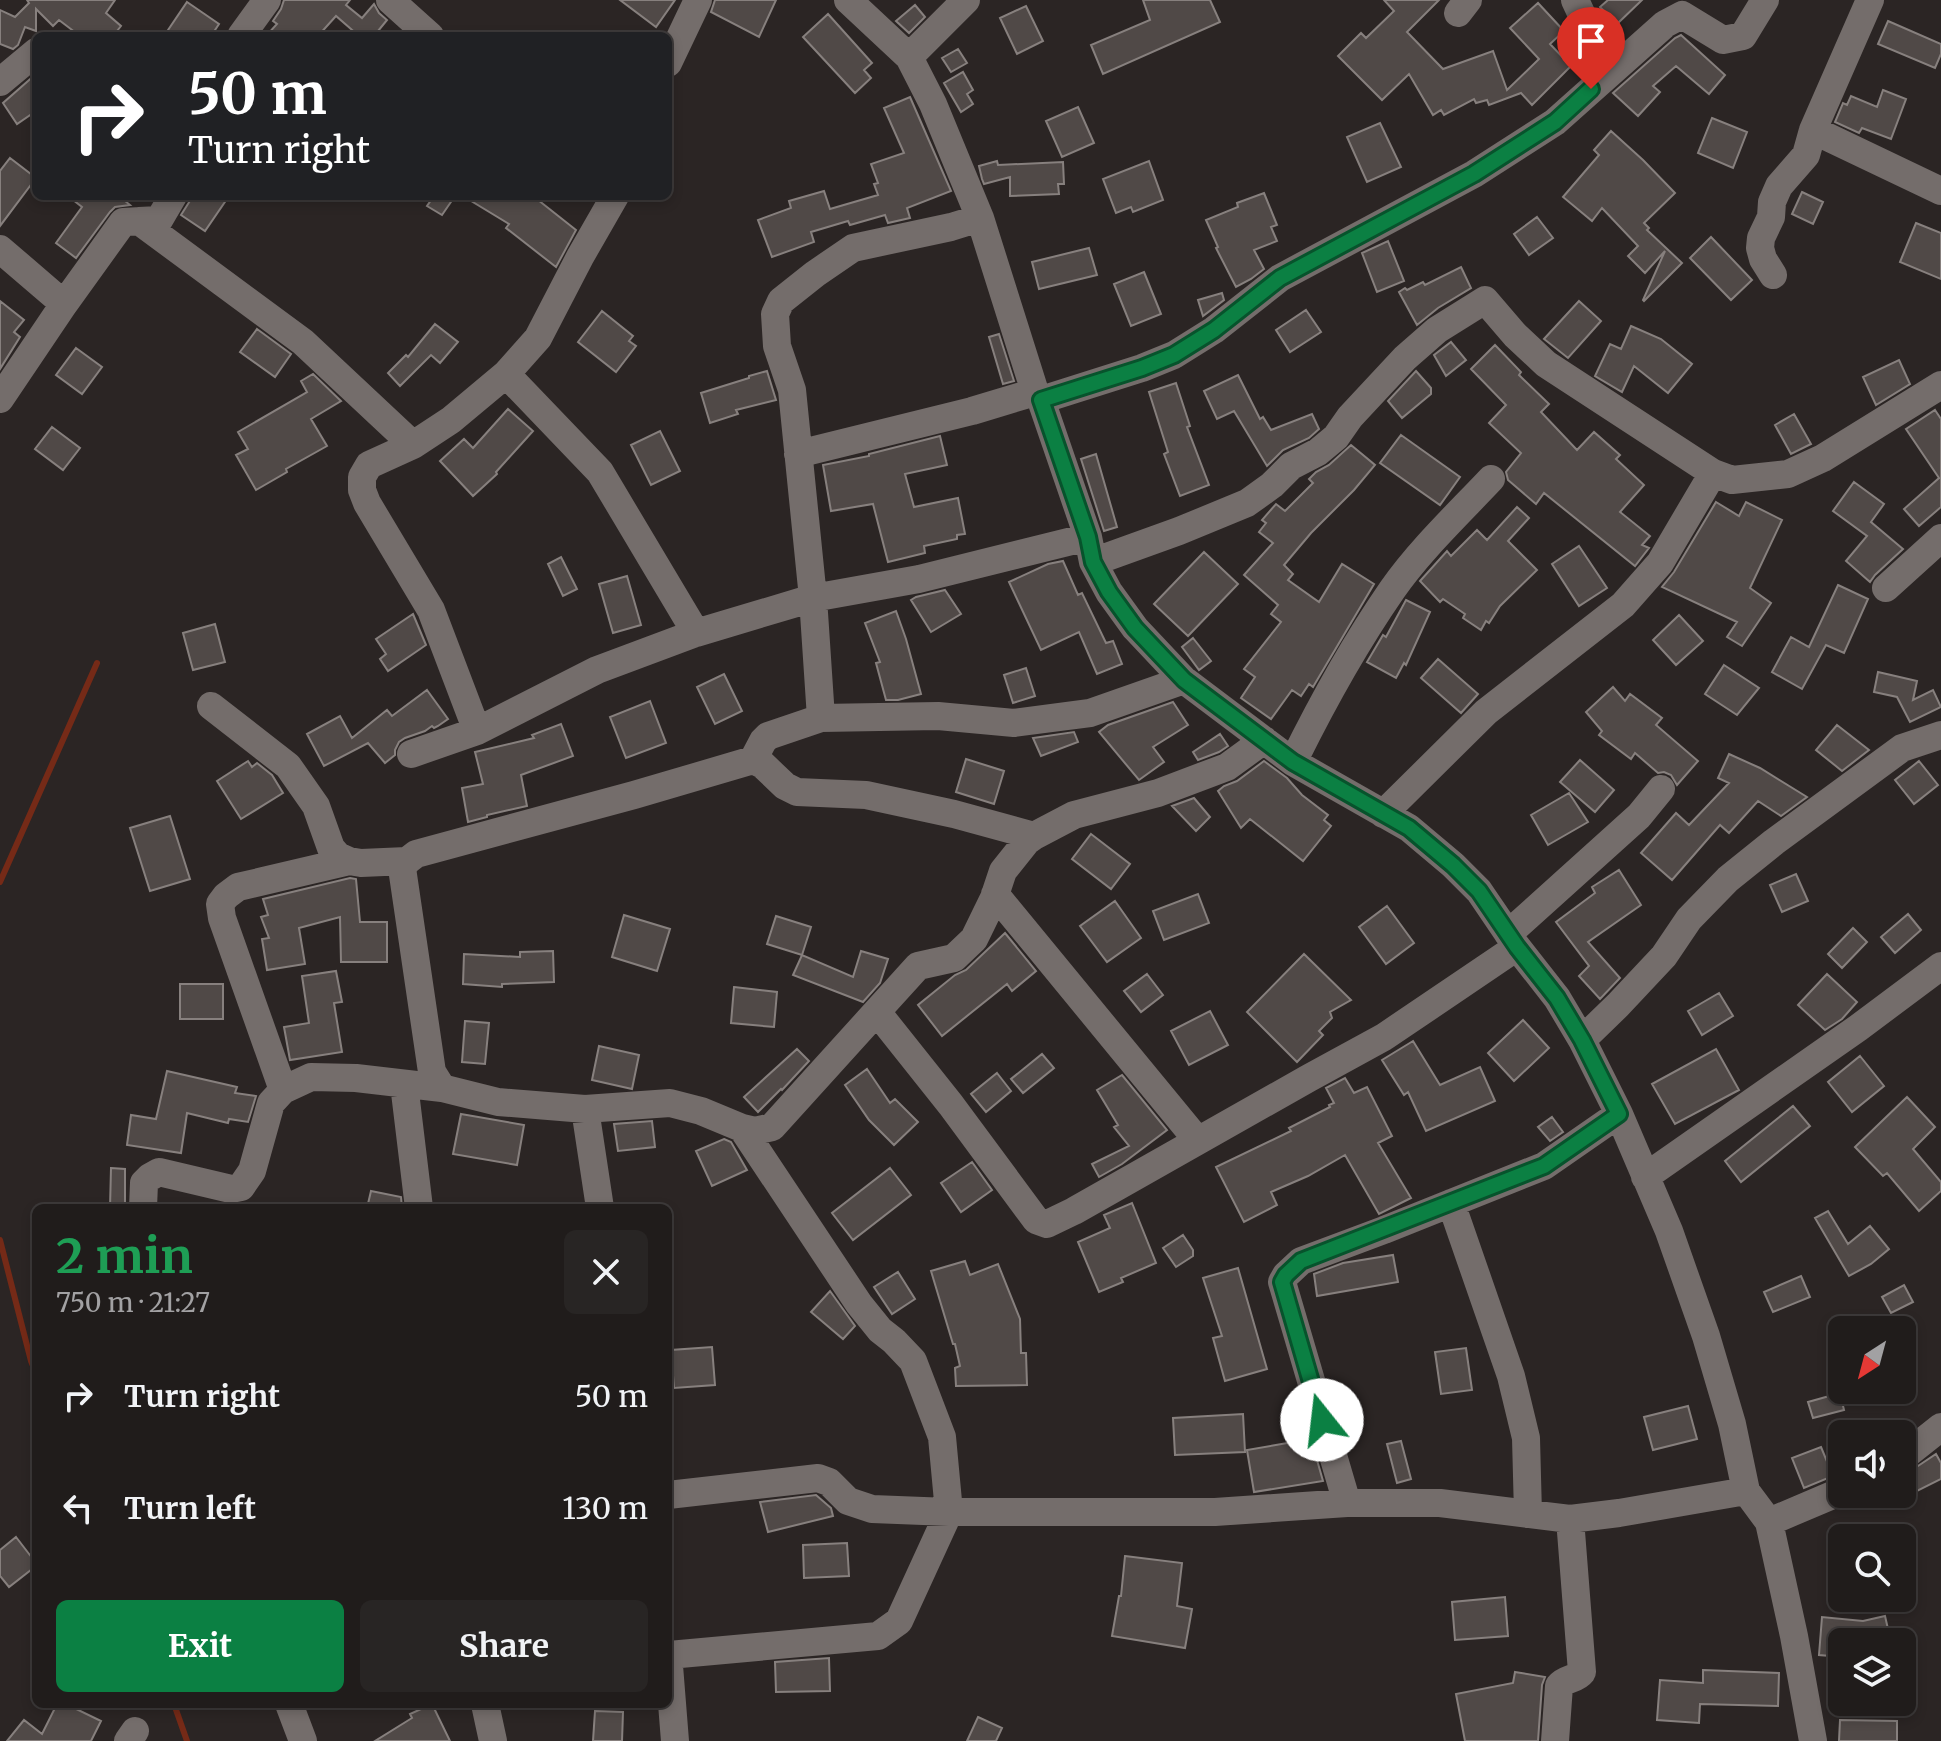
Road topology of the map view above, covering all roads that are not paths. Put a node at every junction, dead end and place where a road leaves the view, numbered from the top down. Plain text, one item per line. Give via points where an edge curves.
1 (267, 0) edge
2 (390, 0) edge
3 (698, 0) edge
4 (848, 0) edge
5 (966, 0) edge
6 (1575, 0) edge
7 (1765, 0) edge
8 (1870, 0) edge
9 (244, 32) edge
10 (426, 32) edge
11 (32, 55) edge
12 (672, 55) edge
13 (909, 57) junction
14 (1609, 73) junction
15 (0, 82) edge
16 (1813, 130) junction
17 (1941, 191) edge
18 (612, 200) edge
19 (166, 208) edge
20 (980, 218) junction
21 (0, 249) edge
22 (1773, 275) dead end
23 (64, 304) junction
24 (506, 374) junction
25 (1941, 385) edge
26 (1038, 396) junction
27 (0, 399) edge
28 (413, 445) junction
29 (798, 454) junction
30 (1713, 473) junction
31 (1491, 479) dead end
32 (1941, 538) edge
33 (1090, 550) junction
34 (1886, 588) dead end
35 (813, 598) junction
36 (696, 633) junction
37 (1184, 680) junction
38 (211, 706) dead end
39 (821, 718) junction
40 (477, 731) junction
41 (1941, 735) edge
42 (1264, 740) junction
43 (411, 754) dead end
44 (753, 760) junction
45 (1293, 762) junction
46 (1661, 789) dead end
47 (1383, 814) junction
48 (1034, 836) junction
49 (349, 861) junction
50 (407, 861) junction
51 (995, 894) junction
52 (1512, 941) junction
53 (1941, 966) edge
54 (877, 1012) junction
55 (1582, 1040) junction
56 (404, 1084) junction
57 (442, 1088) junction
58 (283, 1090) junction
59 (585, 1109) junction
60 (1619, 1114) junction
61 (742, 1128) junction
62 (1198, 1141) junction
63 (1645, 1177) junction
64 (1451, 1203) junction
65 (143, 1204) edge
66 (419, 1204) edge
67 (599, 1204) edge
68 (1941, 1427) edge
69 (1916, 1447) edge
70 (1746, 1491) junction
71 (672, 1495) edge
72 (1828, 1497) edge
73 (1347, 1503) junction
74 (949, 1512) junction
75 (1528, 1514) junction
76 (1570, 1519) junction
77 (1769, 1522) junction
78 (672, 1654) edge
79 (672, 1704) edge
80 (291, 1708) edge
81 (486, 1708) edge
82 (1808, 1740) edge
83 (303, 1741) edge
84 (493, 1741) edge
85 (675, 1741) edge
86 (1555, 1741) edge

1 - 9 street
2 - 10 street
3 - 12 street
4 - 13 street
5 - 13 street
6 - 14 street
7 - 14 street via 1743,36 1723,40 1682,15
8 - 16 street
11 - 15 street
13 - 20 street
14 - 26 street via 1555,122 1474,174 1280,278 1174,355
16 - 17 street
16 - 22 street via 1806,155 1779,186 1761,238 1763,259
18 - 24 street via 538,338
19 - 23 street via 123,222
19 - 28 street via 139,221 303,342
20 - 26 street
20 - 29 street via 853,248 781,301 775,314 777,346 792,390
21 - 23 street
23 - 27 street
24 - 28 street
24 - 36 street via 600,472
25 - 30 street via 1788,474 1732,480
26 - 29 street
26 - 33 street
28 - 40 street via 369,465 362,490 431,610
29 - 35 street
30 - 33 street via 1546,364 1485,300 1437,330 1405,358 1336,437 1247,503 1179,531
30 - 47 street via 1660,563 1623,605 1486,712
31 - 45 street via 1393,589 1321,705
32 - 34 street
33 - 35 street
33 - 37 street via 1109,592 1135,628
35 - 36 street
35 - 39 street
36 - 40 street via 597,670
37 - 39 street via 1090,713 1014,723 938,716
37 - 42 street
38 - 49 street via 288,766 316,806 331,848
39 - 44 street via 768,736
40 - 43 street
41 - 55 street via 1902,748 1728,879 1689,919 1664,956
42 - 45 street
42 - 48 street via 1227,767 1158,793 1074,815
44 - 48 street via 797,792 866,795
44 - 50 street via 416,854
45 - 47 street
46 - 52 street
47 - 52 street via 1453,865 1479,891
48 - 51 street via 1003,871
49 - 50 street
49 - 58 street via 238,887 220,904
50 - 57 street via 402,868 432,1072
51 - 54 street via 974,939 954,958 918,966
51 - 62 street
52 - 55 street
52 - 62 street via 1384,1037
53 - 63 street
54 - 61 street via 772,1127
54 - 62 street via 1036,1220 1047,1224 1074,1211
55 - 60 street
56 - 57 street
56 - 58 street via 311,1077
56 - 66 street
57 - 59 street via 498,1102
58 - 65 street via 271,1103 252,1171 241,1187 159,1172 144,1183
59 - 61 street via 670,1103
59 - 67 street
60 - 63 street
60 - 64 street via 1544,1166
61 - 74 street via 859,1304 913,1361 942,1437
63 - 70 street via 1706,1336
64 - 73 street via 1301,1261 1282,1282
64 - 75 street via 1519,1407 1526,1438
68 - 69 street
70 - 76 street
70 - 77 street
71 - 74 street via 818,1478 848,1501 872,1509
72 - 77 street
73 - 74 street via 1215,1512
73 - 75 street via 1440,1503
74 - 78 street via 899,1621 878,1636
75 - 76 street
76 - 86 street via 1582,1672 1559,1686
77 - 82 street via 1794,1636
79 - 85 street
80 - 83 street
81 - 84 street

